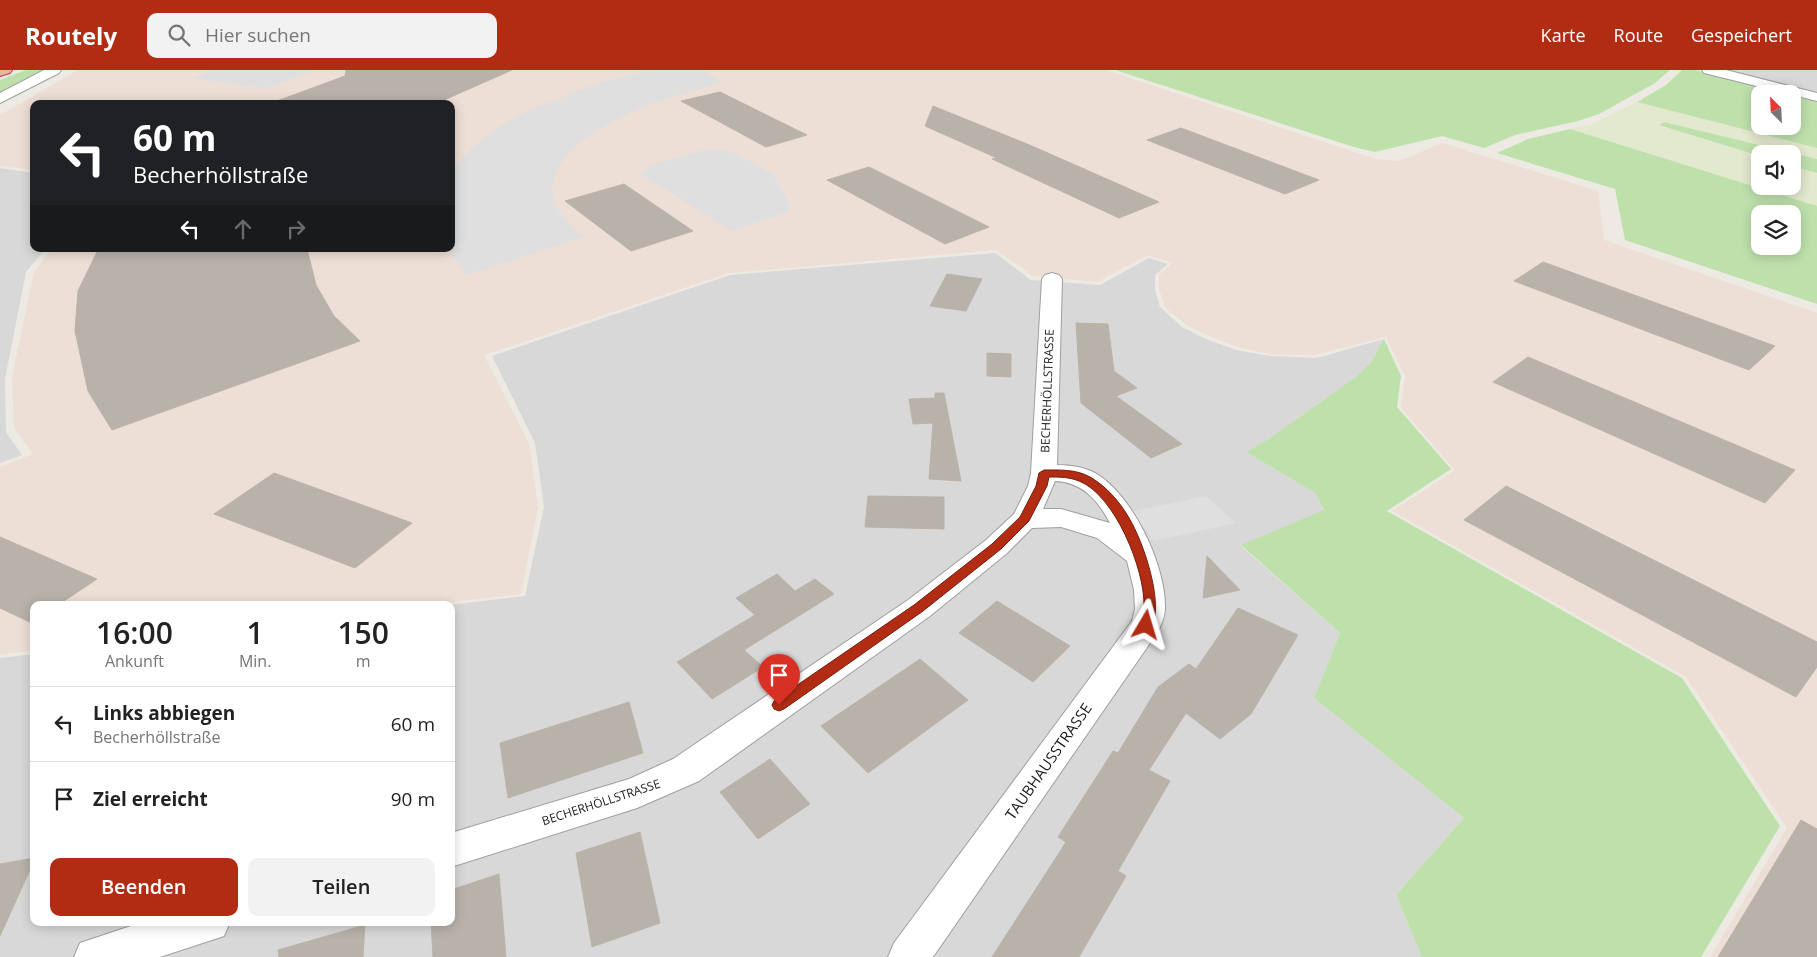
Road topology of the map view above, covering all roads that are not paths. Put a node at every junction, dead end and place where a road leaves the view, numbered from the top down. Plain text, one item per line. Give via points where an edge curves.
1 (5, 70) edge
2 (54, 70) edge
3 (1709, 70) edge
4 (0, 72) edge
5 (1817, 97) edge
6 (0, 99) edge
7 (1052, 279) dead end
8 (1042, 481) junction
9 (1025, 519) junction
10 (1108, 531) junction
11 (1139, 555) junction
12 (455, 849) edge
13 (197, 926) edge
14 (95, 957) edge
15 (909, 957) edge

1 - 4 highway
2 - 6 street
3 - 5 street
7 - 8 street, BECHERHÖLLSTRASSE
8 - 9 street, BECHERHÖLLSTRASSE
8 - 10 street via 1064,505 1090,517
8 - 11 street, TAUBHAUSSTRASSE via 1068,474 1085,479 1107,495 1125,520
9 - 10 street via 1061,518
9 - 12 street, BECHERHÖLLSTRASSE via 919,608 686,770 638,792
10 - 11 street
11 - 15 street, TAUBHAUSSTRASSE via 1149,591 1146,625
13 - 14 street

